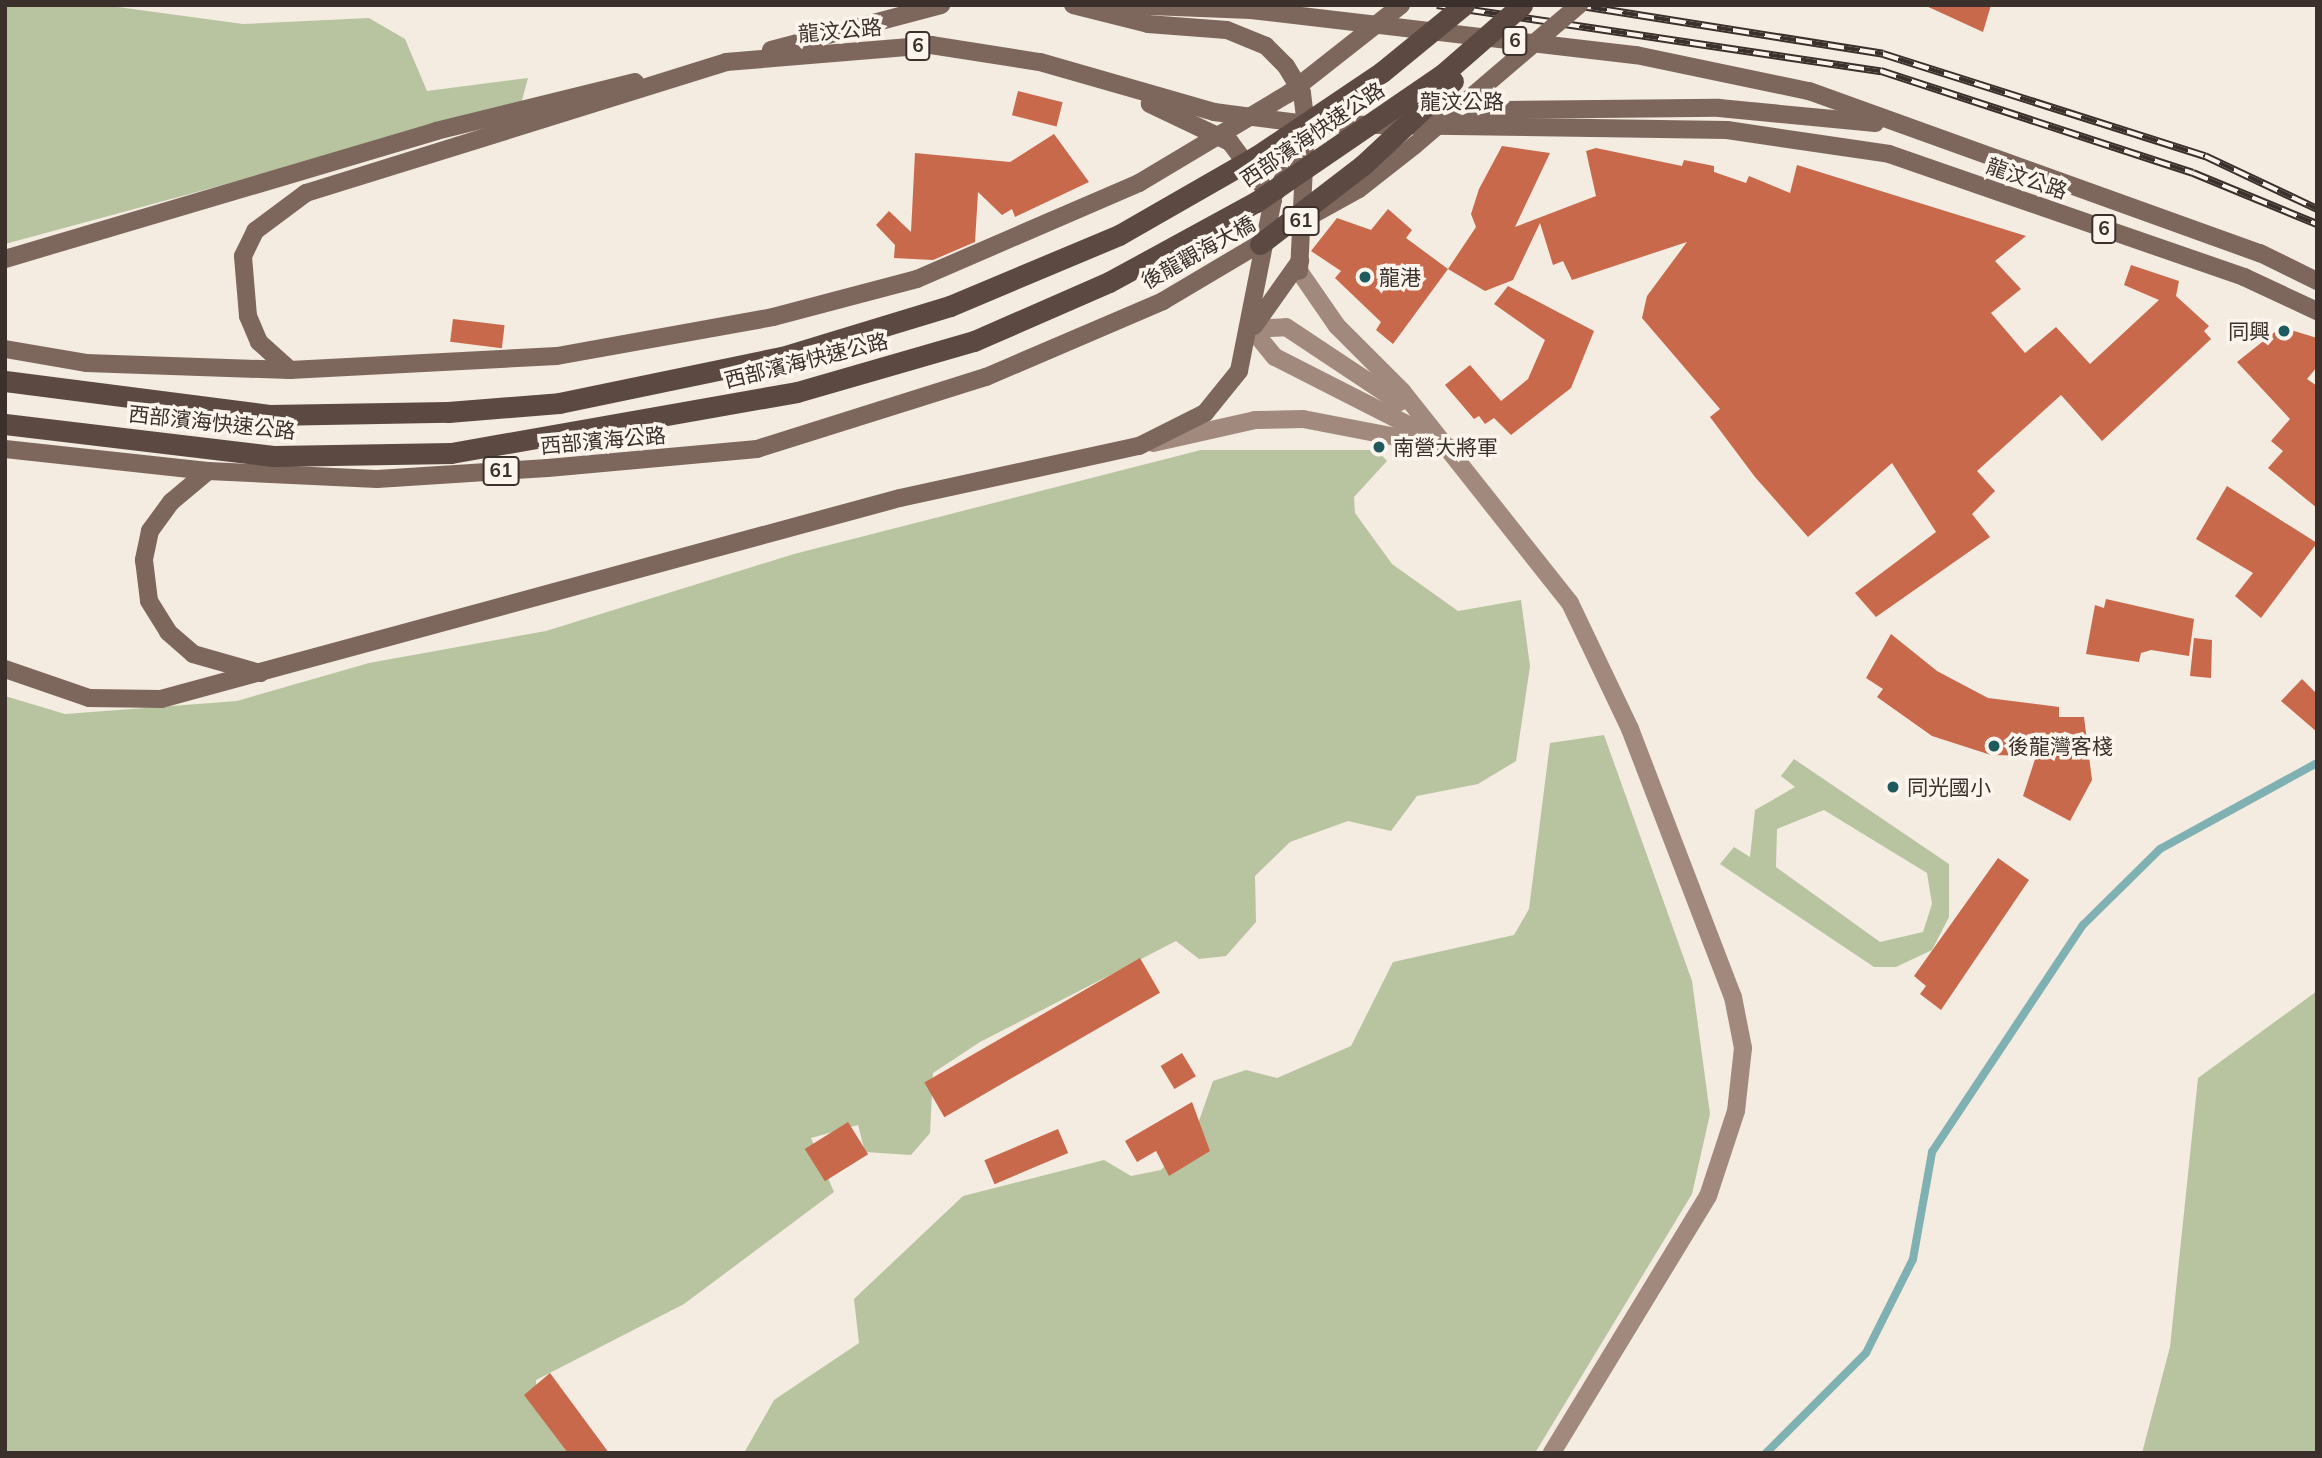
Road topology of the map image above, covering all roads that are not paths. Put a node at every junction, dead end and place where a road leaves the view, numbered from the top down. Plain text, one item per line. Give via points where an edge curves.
1 (941, 5) edge
2 (1073, 5) edge
3 (1125, 5) edge
4 (1401, 5) edge
5 (1464, 5) edge
6 (1524, 5) edge
7 (1579, 5) edge
8 (726, 62) junction
9 (1105, 83) junction
10 (1492, 123) junction
11 (1306, 124) junction
12 (1896, 125) junction
13 (1273, 200) junction
14 (1260, 244) junction
15 (5, 259) edge
16 (1299, 271) junction
17 (2317, 281) edge
18 (2317, 311) edge
19 (1252, 329) junction
20 (5, 349) edge
21 (290, 370) junction
22 (986, 377) joint
23 (5, 381) edge
24 (5, 424) edge
25 (1139, 446) junction
26 (1448, 447) junction
27 (5, 449) edge
28 (208, 471) junction
29 (5, 669) edge
30 (264, 673) junction
31 (1552, 1453) edge

1 - 8 main road, 龍汶公路 / 6
2 - 11 main road via 1148,24 1227,30 1266,46 1302,93
3 - 12 main road, 龍汶公路 / 6 via 1251,10 1636,55 1809,91
4 - 21 main road, bridge via 1288,93 1139,183 917,279 773,317 557,356
5 - 23 highway, 西部濱海快速公路, bridge via 1382,72 1257,156 1119,234 950,306 782,357 558,403 448,412 269,415
6 - 14 highway, bridge via 1363,165
6 - 24 highway, 西部濱海快速公路 / 61, bridge via 1443,74 1256,202 1109,282 974,341 797,392 451,453 275,456
7 - 14 main road, 後龍觀海大橋 / 61, bridge via 1359,189
8 - 9 main road, 龍汶公路 / 6 via 931,45 1040,62
8 - 15 main road via 436,131
8 - 21 main road via 306,193 282,207 255,231 243,256 241,286 259,342
9 - 11 main road, 龍汶公路 / 6 via 1214,112
9 - 13 main road via 1230,142
10 - 11 main road, 龍汶公路 / 6
10 - 16 main road via 1364,136 1329,151 1313,176
10 - 18 main road, 龍汶公路 / 6 via 1727,130 1889,154 2244,277
11 - 12 main road via 1375,111 1719,108
11 - 13 main road
11 - 16 main road
12 - 17 main road, 龍汶公路 / 6 via 2260,253
13 - 19 main road
14 - 22 main road, 後龍觀海大橋 / 61, bridge via 1163,301
16 - 19 main road
16 - 26 main road via 1337,326
19 - 25 main road via 1239,371 1205,413
19 - 26 main road via 1275,357
19 - 26 main road via 1286,327 1338,357
20 - 21 main road via 86,363
22 - 28 main road, 西部濱海公路 / 61 via 757,449 377,479
25 - 26 main road via 1255,420 1303,419
25 - 30 main road via 901,498
26 - 31 main road via 1570,603 1630,729 1703,912 1733,997 1743,1048 1736,1111 1708,1196
27 - 28 main road, 西部濱海公路 / 61
28 - 30 main road via 171,502 150,531 144,560 149,601 193,654
29 - 30 main road via 89,698 161,699

